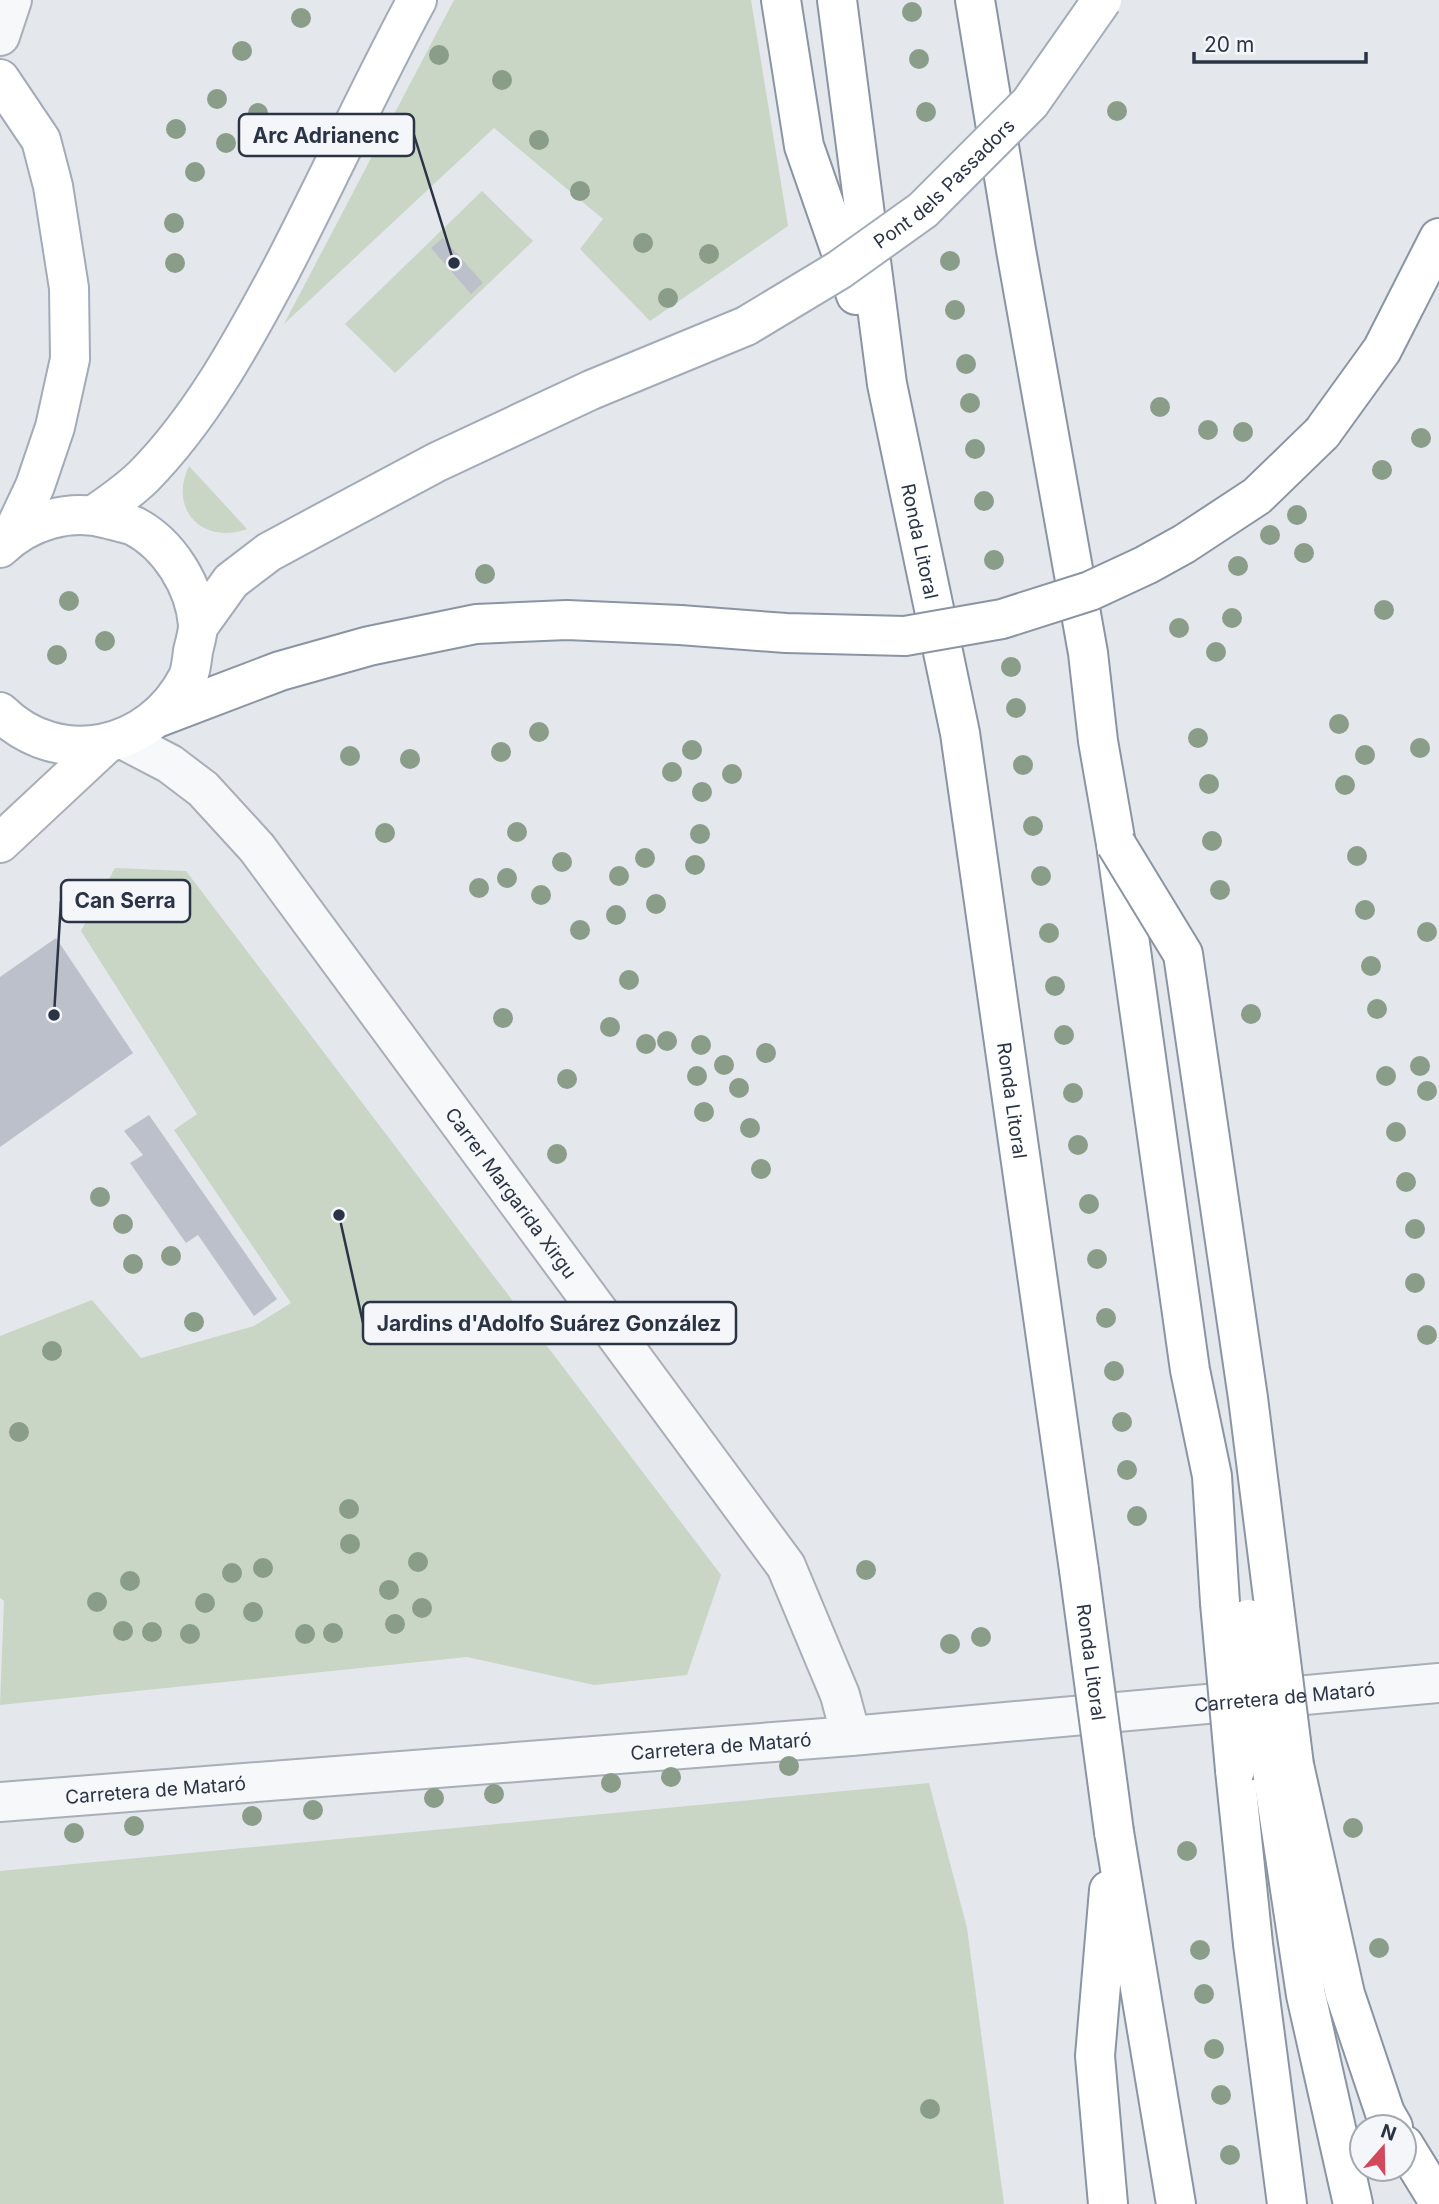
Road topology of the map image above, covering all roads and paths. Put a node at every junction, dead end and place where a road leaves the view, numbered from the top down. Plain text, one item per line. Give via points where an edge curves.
1 (12, 0) edge
2 (417, 0) edge
3 (781, 0) edge
4 (837, 0) edge
5 (975, 0) edge
6 (1102, 0) edge
7 (0, 36) edge
8 (0, 79) edge
9 (1439, 238) edge
10 (887, 384) junction
11 (94, 515) junction
12 (5, 543) edge
13 (198, 627) junction
14 (0, 712) edge
15 (159, 717) junction
16 (114, 742) junction
17 (0, 843) edge
18 (1116, 844) junction
19 (1234, 1611) junction
20 (1439, 1683) edge
21 (850, 1736) junction
22 (1283, 1771) junction
23 (0, 1802) edge
24 (1114, 1832) junction
25 (1385, 2113) edge
26 (1418, 2168) edge
27 (1439, 2202) edge
28 (1108, 2204) edge
29 (1176, 2204) edge
30 (1287, 2204) edge
31 (1353, 2204) edge

1 - 7 street
2 - 11 main road via 245,337 171,446 144,476
3 - 10 main road via 804,146
4 - 10 main road, Ronda Litoral
5 - 18 main road via 1088,653
6 - 13 main road, Pont dels Passadors, bridge via 1030,103 923,210 839,270 746,326 437,462 269,552 232,581
8 - 12 main road via 41,140 53,186 69,288 70,359 55,427 35,486
9 - 15 main road, bridge via 1382,350 1322,433 1257,496 1184,544 1090,591 1002,619 905,636 567,620 477,624 369,646 280,671
10 - 24 main road, Ronda Litoral, bridge via 960,733
11 - 12 main road via 65,515 36,523
11 - 13 main road via 134,526 167,552 189,586
13 - 15 main road via 188,676
14 - 16 main road via 32,736 68,746
15 - 16 main road
16 - 17 main road
16 - 21 street, Carrer Margarida Xirgu via 170,764 202,789 257,848 786,1566 840,1695
18 - 19 main road via 1190,1370
18 - 22 main road, bridge via 1183,954 1248,1398
19 - 22 main road, bridge
19 - 30 main road, bridge via 1236,1770
20 - 21 street, Carretera de Mataró
21 - 23 street, Carretera de Mataró
22 - 25 main road via 1345,1994
22 - 31 main road via 1306,1995
24 - 28 main road via 1095,2056
24 - 29 main road, Ronda Litoral
26 - 27 main road

